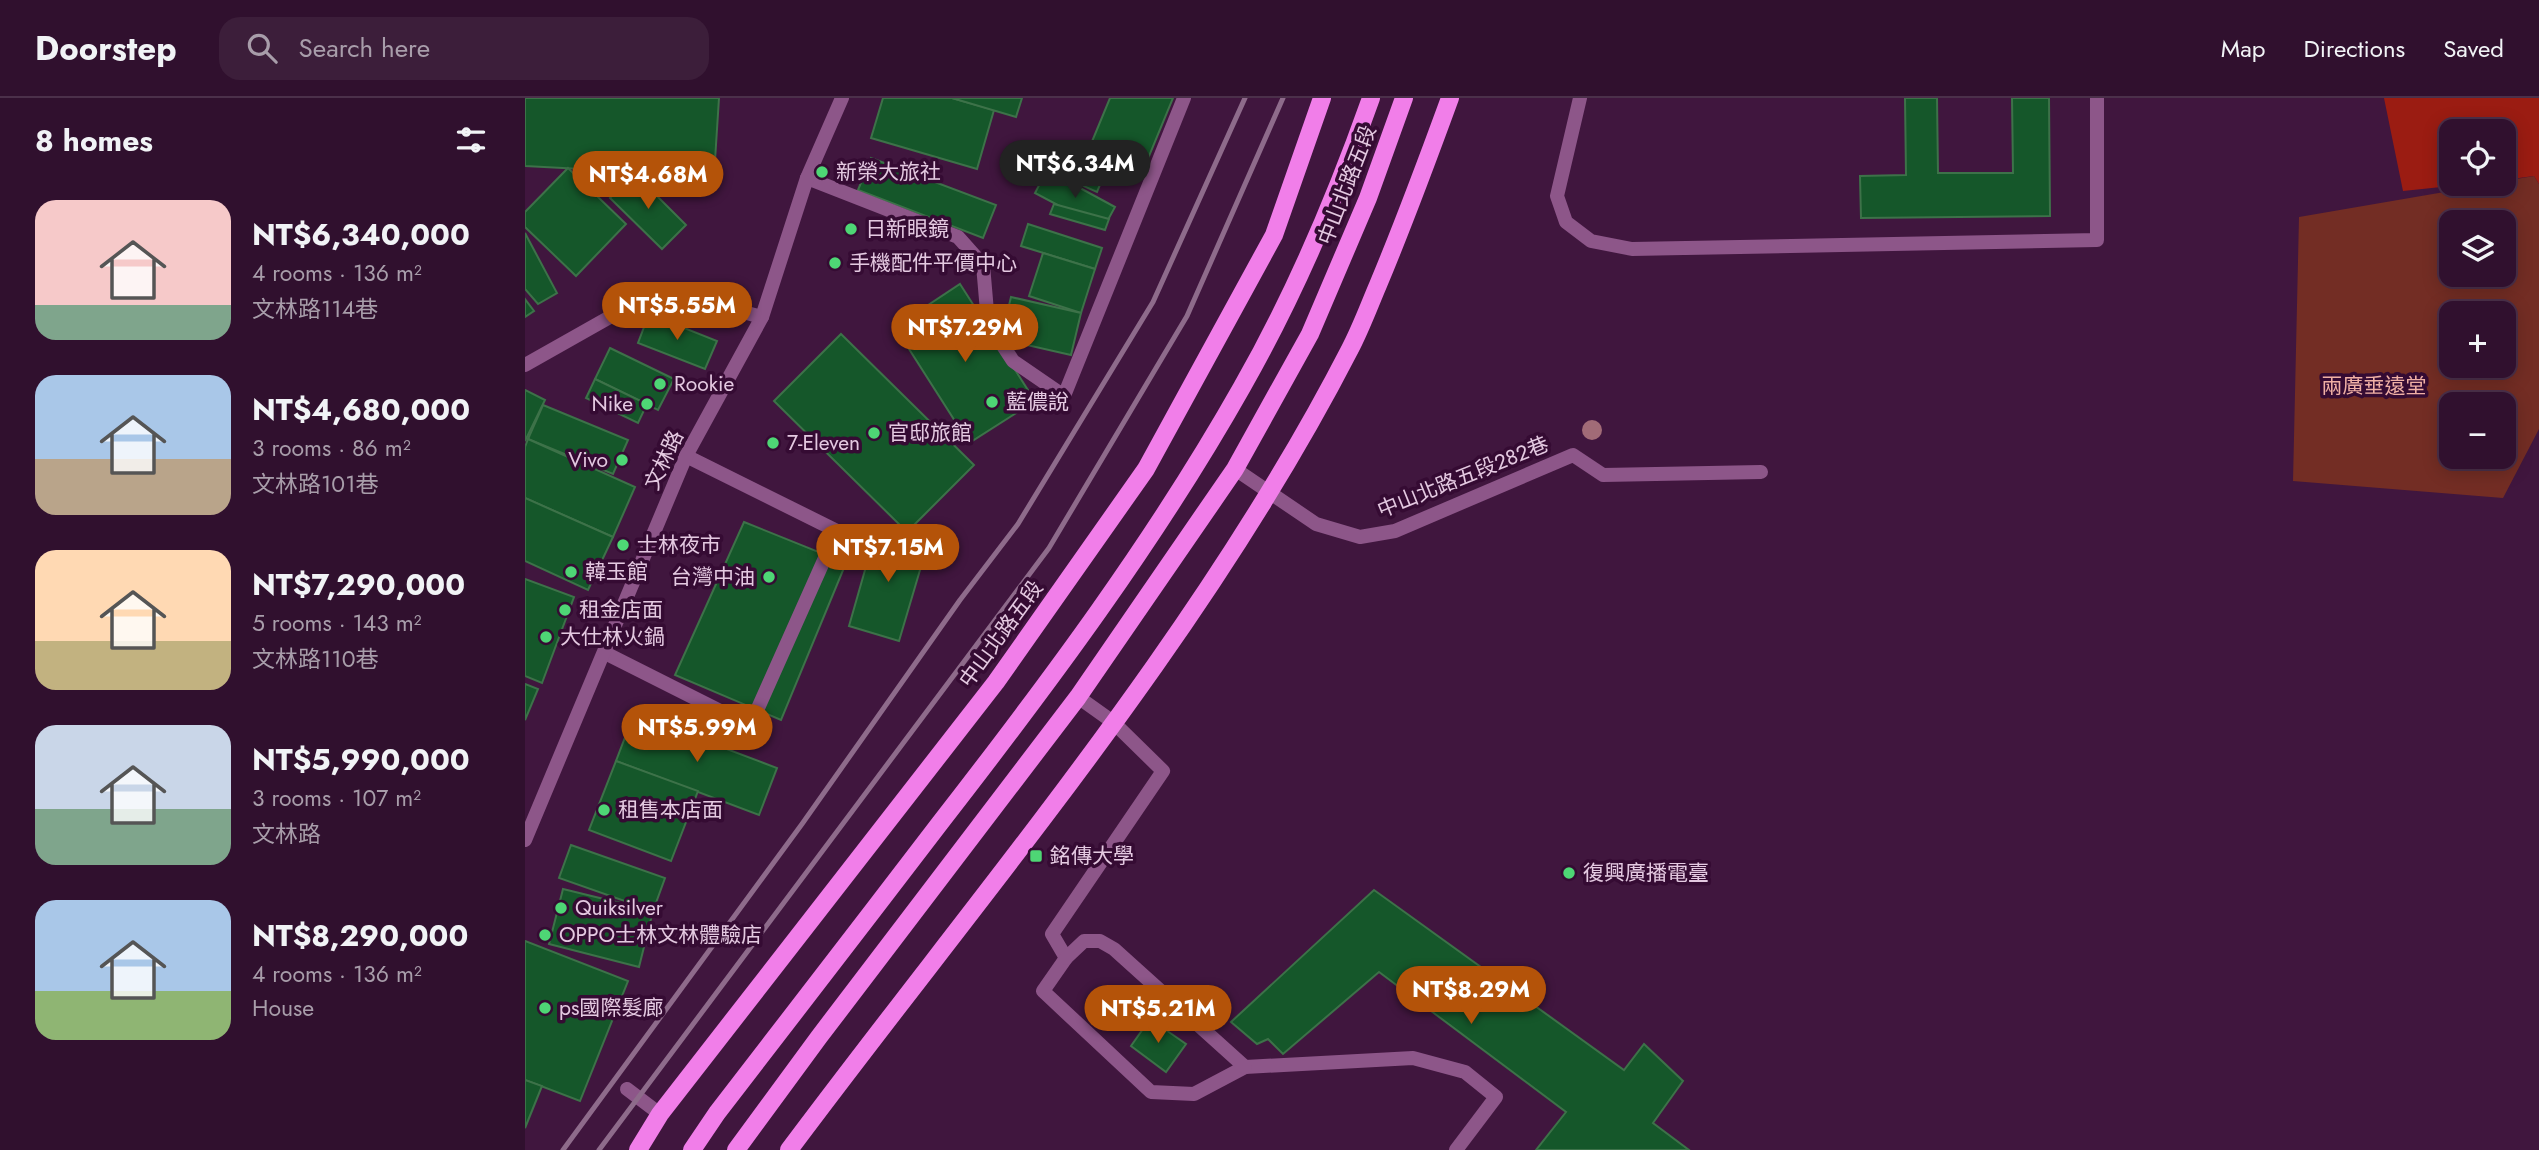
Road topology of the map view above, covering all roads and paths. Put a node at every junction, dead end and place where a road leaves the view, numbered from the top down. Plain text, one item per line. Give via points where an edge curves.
1 (842, 98) edge
2 (1184, 98) edge
3 (1322, 98) edge
4 (1371, 98) edge
5 (1404, 98) edge
6 (1450, 98) edge
7 (1580, 98) edge
8 (2097, 98) edge
9 (807, 178) junction
10 (762, 317) junction
11 (525, 365) edge
12 (686, 456) junction
13 (1235, 469) junction
14 (1761, 472) dead end
15 (1269, 493) junction
16 (605, 653) junction
17 (1079, 697) junction
18 (1113, 722) junction
19 (525, 841) edge
20 (1066, 958) junction
21 (1245, 1067) junction
22 (627, 1089) dead end
23 (660, 1114) junction
24 (638, 1150) edge
25 (692, 1150) edge
26 (736, 1150) edge
27 (789, 1150) edge
28 (1456, 1150) edge

1 - 9 street, 文林路
2 - 9 street via 1064,396 1013,361 988,323 983,265 958,237
3 - 23 main road, 中山北路五段 via 1274,236 1146,469 996,682
4 - 25 main road, 中山北路五段 via 1348,163 1290,293 1243,386 1185,481 1052,678
5 - 13 main road, 中山北路五段 via 1368,198 1310,334
6 - 15 main road via 1351,347
7 - 8 street via 1557,196 1566,222 1591,242 1632,249 2097,240
9 - 10 street, 文林路
10 - 11 street via 678,295 617,313
10 - 12 street, 文林路
12 - 16 street, 文林路
12 - 16 street via 837,531 750,726
13 - 15 street, 中山北路五段282巷
13 - 17 main road, 中山北路五段
14 - 15 street, 中山北路五段282巷 via 1603,475 1573,455 1395,531 1360,537 1316,524
15 - 18 main road
16 - 19 street, 文林路
17 - 18 street
17 - 26 main road, 中山北路五段
18 - 20 street via 1163,771 1052,934
18 - 27 main road
20 - 21 street via 1084,941 1100,941 1114,949
20 - 21 street via 1043,991 1151,1091 1194,1094
21 - 28 street via 1413,1058 1465,1072 1496,1097
22 - 23 street
23 - 24 main road, 中山北路五段

